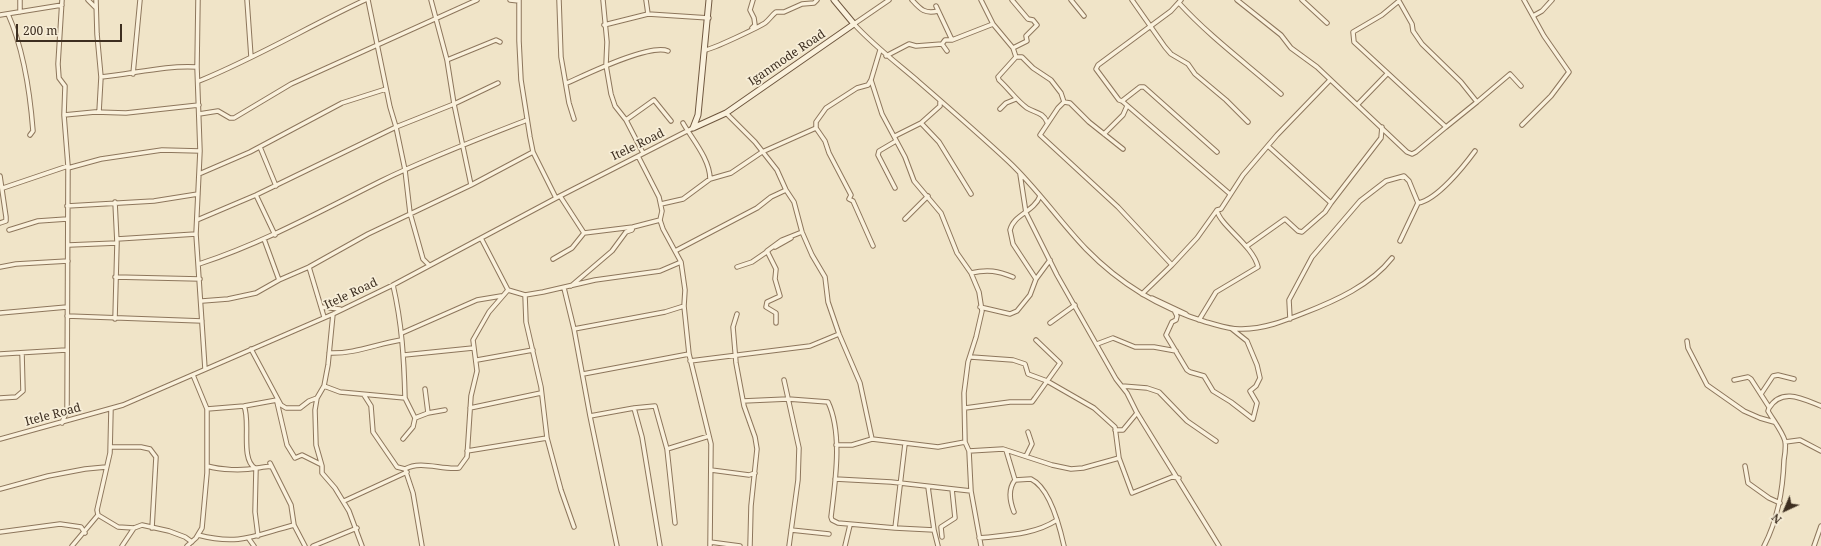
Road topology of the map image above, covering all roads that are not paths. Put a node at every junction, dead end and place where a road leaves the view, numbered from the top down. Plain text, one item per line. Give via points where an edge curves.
1 (20, 0) edge
2 (88, 0) edge
3 (96, 0) edge
4 (140, 0) edge
5 (198, 0) edge
6 (247, 0) edge
7 (365, 0) edge
8 (368, 0) edge
9 (431, 0) edge
10 (477, 0) edge
11 (510, 0) edge
12 (559, 0) edge
13 (603, 0) edge
14 (646, 0) edge
15 (709, 0) edge
16 (753, 0) edge
17 (817, 0) edge
18 (834, 0) edge
19 (889, 0) edge
20 (912, 0) edge
21 (981, 0) edge
22 (1012, 0) edge
23 (1071, 0) edge
24 (1132, 0) edge
25 (1238, 0) edge
26 (1302, 0) edge
27 (1399, 0) edge
28 (1524, 0) edge
29 (1552, 0) edge
30 (519, 1) edge
31 (1180, 1) edge
32 (62, 2) edge
33 (936, 6) dead end
34 (95, 7) junction
35 (938, 11) junction
36 (20, 12) junction
37 (8, 14) junction
38 (648, 14) junction
39 (0, 15) edge
40 (1084, 16) dead end
41 (1533, 16) junction
42 (709, 18) junction
43 (437, 19) junction
44 (1327, 23) dead end
45 (604, 24) junction
46 (854, 24) junction
47 (993, 24) junction
48 (1150, 26) junction
49 (751, 29) junction
50 (952, 40) junction
51 (500, 42) dead end
52 (377, 44) junction
53 (942, 44) junction
54 (1013, 48) junction
55 (705, 50) junction
56 (880, 50) junction
57 (668, 51) dead end
58 (947, 51) dead end
59 (886, 56) junction
60 (251, 57) junction
61 (1016, 57) junction
62 (448, 60) junction
63 (606, 65) junction
64 (197, 66) junction
65 (133, 74) junction
66 (1387, 74) junction
67 (101, 77) junction
68 (871, 80) junction
69 (1330, 80) junction
70 (199, 81) junction
71 (498, 83) dead end
72 (567, 83) junction
73 (868, 85) junction
74 (872, 86) junction
75 (1521, 86) dead end
76 (386, 89) junction
77 (1281, 94) dead end
78 (1016, 99) junction
79 (1122, 101) junction
80 (940, 102) junction
81 (1064, 102) junction
82 (1477, 102) junction
83 (454, 104) junction
84 (1358, 104) junction
85 (199, 105) junction
86 (1127, 106) junction
87 (1000, 110) dead end
88 (99, 112) junction
89 (726, 113) junction
90 (199, 114) junction
91 (64, 115) junction
92 (698, 116) junction
93 (574, 119) dead end
94 (527, 120) junction
95 (626, 120) junction
96 (671, 121) dead end
97 (1047, 122) junction
98 (1248, 122) dead end
99 (683, 123) dead end
100 (921, 123) junction
101 (701, 124) junction
102 (1522, 125) dead end
103 (396, 127) junction
104 (1382, 127) junction
105 (1446, 127) junction
106 (694, 128) junction
107 (816, 128) junction
108 (688, 132) junction
109 (1104, 134) junction
110 (30, 135) dead end
111 (895, 136) junction
112 (896, 141) junction
113 (463, 145) junction
114 (1268, 146) junction
115 (260, 147) junction
116 (1123, 149) dead end
117 (200, 151) junction
118 (1475, 151) dead end
119 (533, 152) junction
120 (762, 152) junction
121 (1217, 152) dead end
122 (644, 153) junction
123 (638, 156) junction
124 (68, 167) junction
125 (405, 170) junction
126 (1020, 173) junction
127 (199, 174) junction
128 (0, 176) edge
129 (710, 179) junction
130 (471, 185) junction
131 (276, 186) junction
132 (3, 188) junction
133 (895, 188) dead end
134 (786, 190) junction
135 (198, 194) junction
136 (971, 194) dead end
137 (1230, 194) junction
138 (256, 195) junction
139 (560, 196) junction
140 (928, 196) junction
141 (1040, 196) junction
142 (556, 198) junction
143 (114, 202) junction
144 (1332, 203) junction
145 (1418, 203) junction
146 (661, 204) junction
147 (67, 206) junction
148 (1217, 210) junction
149 (410, 213) junction
150 (1026, 214) junction
151 (1021, 217) junction
152 (1028, 218) junction
153 (67, 219) junction
154 (905, 219) dead end
155 (197, 220) junction
156 (660, 220) junction
157 (0, 223) edge
158 (633, 227) junction
159 (9, 230) dead end
160 (802, 232) junction
161 (584, 233) junction
162 (196, 234) junction
163 (275, 234) junction
164 (264, 238) junction
165 (481, 238) junction
166 (117, 241) junction
167 (1400, 241) dead end
168 (69, 245) junction
169 (873, 246) dead end
170 (1247, 246) junction
171 (675, 250) junction
172 (767, 251) junction
173 (1392, 258) dead end
174 (423, 259) junction
175 (553, 259) dead end
176 (1050, 260) junction
177 (68, 261) junction
178 (681, 262) junction
179 (199, 264) junction
180 (429, 265) junction
181 (1172, 265) junction
182 (0, 267) edge
183 (309, 267) junction
184 (424, 267) junction
185 (737, 267) dead end
186 (971, 273) junction
187 (115, 277) junction
188 (1013, 277) dead end
189 (200, 279) junction
190 (1036, 279) junction
191 (279, 280) junction
192 (393, 285) junction
193 (570, 286) junction
194 (564, 288) junction
195 (508, 290) junction
196 (525, 295) junction
197 (502, 296) junction
198 (202, 301) junction
199 (1075, 305) junction
200 (684, 306) junction
201 (67, 307) junction
202 (321, 307) junction
203 (980, 307) junction
204 (340, 310) junction
205 (1175, 312) junction
206 (0, 313) edge
207 (333, 314) junction
208 (737, 314) dead end
209 (67, 316) junction
210 (324, 317) junction
211 (115, 319) junction
212 (1290, 319) junction
213 (1199, 320) junction
214 (202, 321) junction
215 (776, 323) dead end
216 (1050, 323) dead end
217 (1231, 328) junction
218 (574, 329) junction
219 (402, 333) junction
220 (839, 334) junction
221 (401, 340) junction
222 (1036, 340) dead end
223 (1687, 340) dead end
224 (1097, 344) junction
225 (1170, 344) junction
226 (473, 348) junction
227 (251, 349) junction
228 (66, 350) junction
229 (533, 350) junction
230 (1167, 351) junction
231 (1176, 351) junction
232 (22, 353) junction
233 (329, 353) junction
234 (0, 354) edge
235 (689, 354) junction
236 (404, 355) junction
237 (736, 356) junction
238 (971, 357) junction
239 (477, 360) junction
240 (690, 361) junction
241 (205, 369) junction
242 (583, 374) junction
243 (193, 375) junction
244 (1794, 379) dead end
245 (784, 380) dead end
246 (1734, 380) dead end
247 (1047, 381) junction
248 (324, 386) junction
249 (1122, 386) junction
250 (425, 389) dead end
251 (541, 393) junction
252 (1761, 394) junction
253 (364, 395) junction
254 (374, 395) junction
255 (0, 398) edge
256 (317, 398) junction
257 (405, 398) junction
258 (277, 400) junction
259 (788, 400) junction
260 (743, 401) junction
261 (370, 403) junction
262 (244, 406) junction
263 (1821, 406) edge
264 (1769, 407) junction
265 (470, 408) junction
266 (634, 408) junction
267 (965, 408) junction
268 (111, 409) junction
269 (207, 409) junction
270 (445, 410) dead end
271 (428, 413) junction
272 (1137, 413) junction
273 (590, 416) junction
274 (416, 418) junction
275 (1774, 422) junction
276 (62, 423) junction
277 (1115, 430) junction
278 (1028, 432) dead end
279 (709, 436) junction
280 (547, 438) junction
281 (0, 439) edge
282 (403, 439) dead end
283 (872, 439) junction
284 (1216, 441) dead end
285 (965, 442) junction
286 (1785, 442) junction
287 (905, 444) junction
288 (836, 445) junction
289 (111, 447) junction
290 (667, 449) junction
291 (1006, 450) junction
292 (467, 451) junction
293 (968, 451) junction
294 (1821, 451) edge
295 (1026, 456) junction
296 (1119, 458) junction
297 (207, 466) junction
298 (322, 466) junction
299 (1745, 466) dead end
300 (106, 467) junction
301 (215, 468) junction
302 (256, 469) junction
303 (710, 470) junction
304 (406, 471) junction
305 (755, 473) junction
306 (207, 474) junction
307 (749, 475) junction
308 (1179, 478) junction
309 (754, 479) junction
310 (835, 479) junction
311 (1015, 480) junction
312 (900, 484) junction
313 (928, 487) junction
314 (0, 489) edge
315 (952, 489) junction
316 (971, 491) junction
317 (344, 501) junction
318 (1780, 503) junction
319 (1014, 512) dead end
320 (98, 515) junction
321 (1057, 520) junction
322 (675, 523) dead end
323 (294, 525) junction
324 (850, 525) junction
325 (1821, 526) edge
326 (574, 527) dead end
327 (134, 528) junction
328 (152, 528) junction
329 (357, 528) junction
330 (895, 528) junction
331 (791, 530) junction
332 (934, 530) junction
333 (0, 532) edge
334 (85, 534) junction
335 (829, 534) dead end
336 (198, 535) junction
337 (258, 536) junction
338 (942, 537) dead end
339 (979, 538) junction
340 (249, 539) junction
341 (192, 542) junction
342 (710, 544) edge
343 (72, 546) edge
344 (122, 546) edge
345 (187, 546) edge
346 (254, 546) edge
347 (305, 546) edge
348 (313, 546) edge
349 (362, 546) edge
350 (422, 546) edge
351 (617, 546) edge
352 (660, 546) edge
353 (740, 546) edge
354 (750, 546) edge
355 (789, 546) edge
356 (845, 546) edge
357 (938, 546) edge
358 (981, 546) edge
359 (1064, 546) edge
360 (1219, 546) edge
361 (1764, 546) edge
362 (1814, 546) edge

1 - 36 street
2 - 34 street
3 - 34 street
4 - 65 street
5 - 64 street
6 - 60 street
7 - 60 street
8 - 52 street
9 - 43 street
10 - 43 street
11 - 30 street
12 - 72 street via 561,57
13 - 45 street
14 - 38 street
15 - 42 street
16 - 49 street via 750,10 755,25
17 - 49 street via 784,12 776,12 766,22
18 - 46 street
19 - 46 street, Iganmode Road
20 - 35 street via 921,10 930,13
21 - 47 street
22 - 54 street via 1028,19 1034,20 1037,25 1026,36 1026,41
23 - 40 street
24 - 48 street
25 - 69 street
26 - 44 street
27 - 66 street via 1353,32 1354,42
27 - 82 street via 1422,44 1461,82
28 - 41 street
29 - 41 street
30 - 94 street via 521,80
31 - 48 street
31 - 77 street via 1202,27
32 - 36 street
32 - 91 street via 58,64 59,78 64,86
33 - 35 street
34 - 67 street
35 - 50 street
36 - 37 street
37 - 39 street
37 - 110 street via 16,32 30,99 33,131
38 - 42 street
38 - 45 street
41 - 102 street via 1570,72 1551,96
42 - 55 street
43 - 52 street
43 - 62 street
45 - 63 street via 607,42
46 - 56 street
46 - 89 street, Iganmode Road
47 - 50 street
47 - 54 street
48 - 79 street via 1096,67 1097,72
48 - 98 street via 1171,54 1188,64 1195,74
49 - 55 street
50 - 53 street via 945,40
51 - 62 street via 496,40 486,43
52 - 76 street
52 - 90 street via 291,84 234,118 218,111
53 - 58 street
53 - 59 street via 909,44
54 - 61 street
55 - 92 street
56 - 59 street
56 - 68 street
57 - 63 street via 645,52
59 - 80 street
60 - 70 street
61 - 78 street via 998,79
61 - 81 street via 1022,57 1033,68 1048,76 1059,90
62 - 83 street
63 - 72 street
63 - 95 street via 615,106
64 - 65 street via 174,66
64 - 70 street
65 - 67 street
66 - 84 street
66 - 105 street
67 - 88 street
68 - 73 street
68 - 74 street
69 - 84 street
69 - 114 street
70 - 85 street
71 - 83 street
72 - 93 street
73 - 74 street
73 - 107 street via 857,88 826,108 819,116
74 - 111 street via 882,114
75 - 82 street via 1510,74
76 - 103 street
76 - 115 street via 342,103
78 - 87 street via 1006,103
78 - 97 street via 1044,116
79 - 86 street
79 - 121 street via 1140,87 1144,87
80 - 100 street via 940,106
80 - 126 street
81 - 97 street
81 - 109 street via 1070,103
82 - 105 street
83 - 103 street
83 - 113 street
84 - 104 street
85 - 88 street via 126,113
85 - 90 street
86 - 109 street via 1123,115
86 - 137 street
88 - 91 street
89 - 101 street, Iganmode Road
89 - 120 street
90 - 117 street
91 - 124 street
92 - 101 street
92 - 106 street
94 - 113 street
94 - 119 street
95 - 96 street via 654,100
95 - 122 street
97 - 181 street via 1040,135 1118,207
99 - 108 street
100 - 111 street
100 - 136 street via 939,142
101 - 106 street, Iganmode Road
103 - 125 street
103 - 131 street
104 - 105 street via 1412,154
104 - 144 street via 1381,138
106 - 108 street, Itele Road
107 - 120 street
107 - 169 street via 825,141
108 - 122 street, Itele Road
108 - 129 street via 706,161
109 - 116 street
111 - 112 street
112 - 133 street via 879,151 878,155
112 - 140 street via 914,181
113 - 125 street
113 - 130 street
114 - 137 street
114 - 144 street
115 - 127 street
115 - 131 street
117 - 124 street via 162,150
117 - 127 street
118 - 145 street via 1458,174
119 - 130 street
119 - 142 street
120 - 129 street via 734,172
120 - 134 street via 777,170
122 - 123 street, Itele Road
123 - 139 street, Itele Road
123 - 146 street
124 - 132 street
124 - 147 street
125 - 149 street
125 - 163 street
126 - 141 street
126 - 150 street
127 - 135 street
128 - 132 street
129 - 146 street via 683,198
130 - 149 street
131 - 138 street
132 - 157 street via 6,221
134 - 160 street via 794,202
134 - 171 street via 757,208
135 - 143 street via 154,201
135 - 155 street
137 - 148 street via 1221,209
138 - 155 street
138 - 163 street
139 - 142 street, Itele Road
139 - 161 street
140 - 154 street
140 - 186 street via 941,213 956,252
141 - 150 street via 1038,203
141 - 205 street via 1108,270 1152,301
142 - 165 street, Itele Road
143 - 147 street
143 - 166 street
144 - 170 street via 1302,232 1285,219
145 - 167 street
145 - 212 street via 1409,181 1404,176 1386,180 1360,201 1312,257 1302,273 1289,300
146 - 156 street
147 - 153 street
148 - 170 street via 1220,217
148 - 181 street via 1197,238
149 - 174 street
149 - 183 street
150 - 151 street
150 - 152 street
151 - 152 street
151 - 190 street via 1011,224 1010,236
152 - 176 street
153 - 159 street via 38,221
153 - 168 street
155 - 162 street
156 - 158 street
156 - 171 street
158 - 161 street
158 - 193 street via 612,251
160 - 172 street via 782,240
160 - 220 street via 825,277 826,292
161 - 175 street via 572,248
162 - 166 street
162 - 179 street
163 - 164 street
164 - 179 street
164 - 191 street
165 - 180 street, Itele Road
165 - 195 street
166 - 168 street
166 - 187 street
168 - 177 street
170 - 213 street via 1258,267 1216,292
171 - 178 street
172 - 185 street via 752,262
172 - 215 street via 776,269 775,279 780,296 767,302 766,307 776,312
173 - 212 street via 1371,279
174 - 180 street
174 - 184 street
176 - 190 street
176 - 199 street
177 - 182 street
177 - 201 street
178 - 193 street via 660,270
178 - 200 street via 685,290
179 - 189 street
180 - 184 street, Itele Road
181 - 213 street via 1142,294
183 - 191 street
183 - 202 street
184 - 192 street, Itele Road
186 - 188 street via 993,270
186 - 203 street via 977,284
187 - 189 street
187 - 211 street
189 - 198 street
190 - 203 street via 1030,295 1016,312 1007,313
191 - 198 street via 256,293
192 - 204 street, Itele Road
192 - 219 street
193 - 194 street
194 - 196 street
194 - 218 street
195 - 196 street
195 - 197 street
196 - 229 street via 526,322
197 - 219 street via 477,300
197 - 226 street via 489,312 473,340
198 - 214 street
199 - 216 street
199 - 224 street
200 - 218 street
200 - 235 street
201 - 206 street
201 - 209 street
202 - 204 street
202 - 210 street
203 - 238 street via 982,311
204 - 207 street, Itele Road
205 - 213 street
205 - 225 street via 1176,320 1172,322 1166,335
207 - 210 street, Itele Road
207 - 233 street
208 - 237 street via 732,327
209 - 211 street
209 - 228 street
210 - 227 street, Itele Road
211 - 214 street
212 - 217 street via 1260,328
213 - 217 street
214 - 241 street
217 - 231 street via 1247,341 1259,372 1260,378 1250,391 1257,402 1253,419 1213,391 1204,376 1190,372
218 - 242 street
219 - 221 street
220 - 237 street via 810,346
220 - 283 street via 860,382
221 - 233 street via 348,353
221 - 236 street
222 - 247 street via 1060,363
223 - 275 street via 1688,348 1707,385 1744,411
224 - 230 street via 1113,338 1136,347 1154,347
224 - 249 street
225 - 230 street
225 - 231 street
226 - 236 street
226 - 239 street
227 - 241 street, Itele Road
227 - 258 street
228 - 232 street
228 - 276 street via 66,410
229 - 239 street
229 - 251 street
230 - 231 street
232 - 234 street
232 - 255 street via 23,391 16,397
233 - 248 street
235 - 240 street
235 - 242 street
236 - 257 street
237 - 240 street
237 - 260 street
238 - 247 street via 1013,360 1025,364 1028,374
238 - 267 street via 964,393
239 - 265 street
240 - 279 street
241 - 243 street, Itele Road
242 - 273 street
243 - 268 street, Itele Road
243 - 269 street
244 - 252 street via 1773,376
245 - 259 street
246 - 252 street via 1748,377
247 - 267 street via 1032,402
247 - 277 street via 1094,408 1115,427
248 - 253 street via 340,392
248 - 256 street
249 - 272 street
249 - 284 street via 1147,388 1159,392 1187,420
250 - 271 street
251 - 265 street
251 - 280 street
252 - 264 street
253 - 254 street
253 - 261 street
254 - 257 street
254 - 261 street
256 - 258 street via 300,408 292,409 286,408
256 - 298 street via 316,445
257 - 274 street
258 - 262 street
258 - 298 street via 291,453 295,458 305,455
259 - 260 street
259 - 288 street via 828,402 834,423
259 - 331 street via 799,448 798,480
260 - 305 street via 757,449
261 - 304 street via 373,432 392,463
262 - 269 street
262 - 302 street via 249,460
263 - 264 street via 1790,395 1783,396
264 - 275 street via 1768,411
265 - 292 street
266 - 273 street
266 - 290 street via 656,406
266 - 352 street via 642,437
267 - 285 street
268 - 276 street, Itele Road
268 - 289 street
269 - 297 street
270 - 271 street
271 - 274 street
272 - 277 street via 1123,430
272 - 308 street
273 - 351 street
274 - 282 street via 413,427
275 - 286 street
276 - 281 street, Itele Road
277 - 296 street
278 - 295 street via 1032,444
279 - 290 street
279 - 303 street
280 - 292 street
280 - 326 street
283 - 287 street
283 - 288 street via 852,446
285 - 287 street via 944,447
285 - 293 street
286 - 294 street via 1800,440
286 - 318 street
287 - 312 street
288 - 310 street
289 - 300 street
289 - 328 street via 150,449 156,457
290 - 322 street
291 - 293 street
291 - 295 street
291 - 311 street
292 - 304 street via 464,464 459,468 412,465
293 - 316 street
295 - 296 street via 1071,469
296 - 308 street via 1132,493 1172,477
297 - 301 street
297 - 306 street
298 - 317 street via 322,473
299 - 318 street via 1748,483
300 - 314 street via 48,476
300 - 320 street
301 - 302 street
301 - 306 street
302 - 323 street via 271,465 291,505
302 - 337 street via 255,512
303 - 307 street
303 - 342 street
304 - 317 street
304 - 350 street via 413,494
305 - 307 street
305 - 309 street
306 - 336 street via 204,518
307 - 309 street
308 - 360 street
309 - 354 street
310 - 312 street
310 - 324 street via 831,517 834,522
311 - 319 street via 1012,484 1011,497
311 - 321 street via 1030,479 1036,482
312 - 313 street
312 - 330 street
313 - 315 street
313 - 332 street
315 - 316 street
315 - 338 street via 955,518 942,527
316 - 339 street
317 - 329 street
318 - 361 street via 1772,532
320 - 327 street via 118,527
320 - 334 street
321 - 339 street via 1042,529
321 - 359 street
323 - 337 street
323 - 347 street
324 - 330 street
324 - 356 street
325 - 362 street
327 - 328 street via 142,525
327 - 344 street
328 - 341 street via 185,536
329 - 348 street
329 - 349 street
330 - 332 street
331 - 335 street
331 - 355 street
332 - 357 street
333 - 334 street via 60,524 81,527
334 - 343 street
336 - 340 street via 223,541
336 - 341 street
337 - 340 street
339 - 358 street
340 - 346 street
341 - 345 street
342 - 353 street

